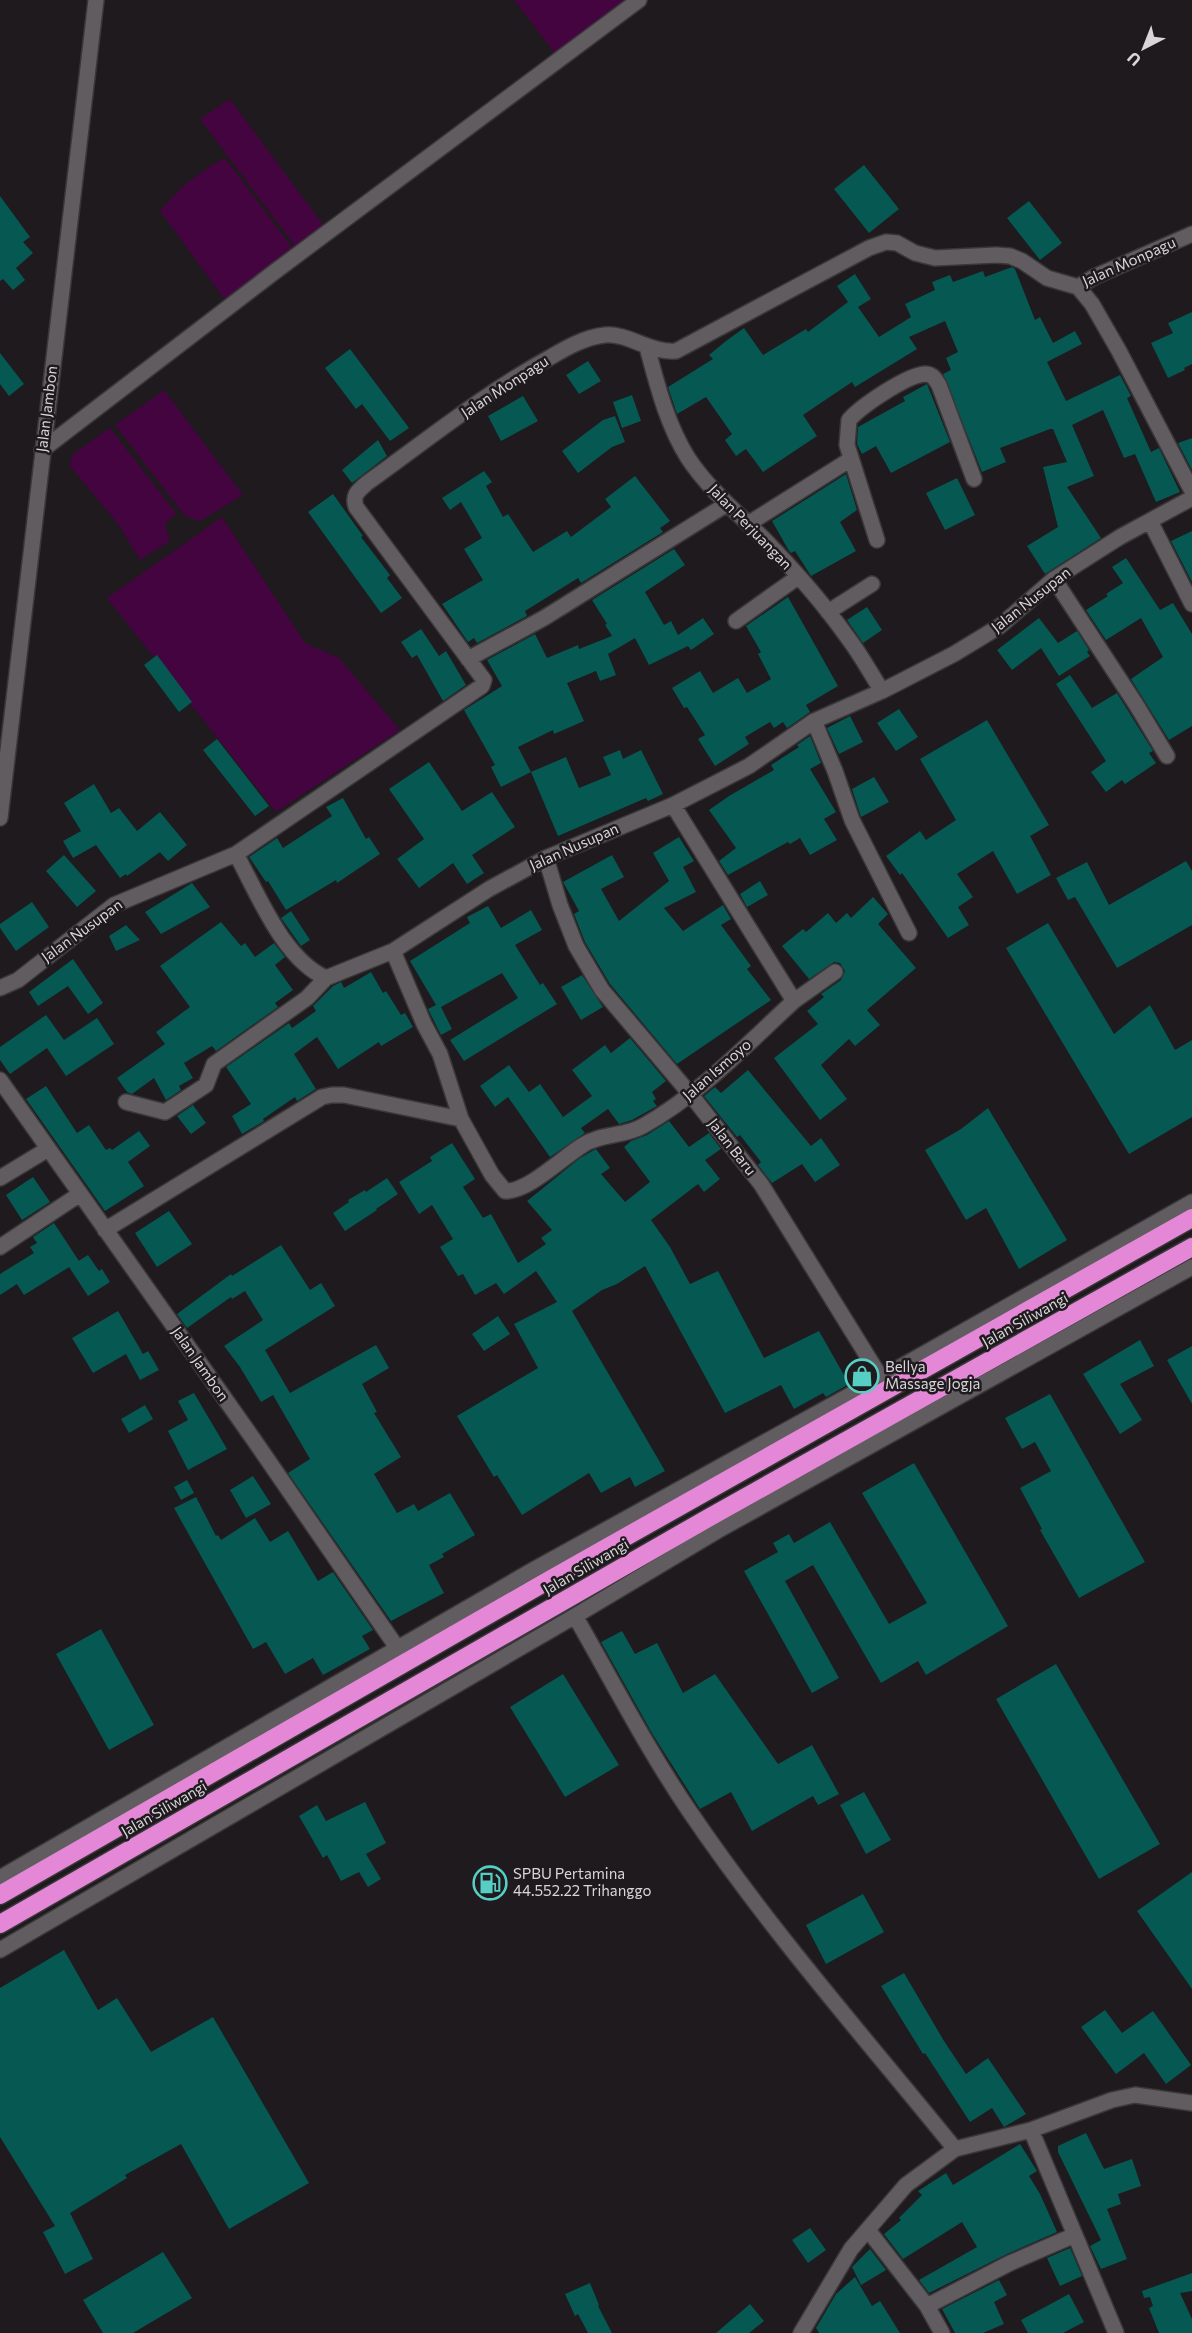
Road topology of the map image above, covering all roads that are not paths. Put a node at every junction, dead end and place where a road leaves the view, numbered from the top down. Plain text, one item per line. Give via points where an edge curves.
1 (96, 0) edge
2 (639, 0) edge
3 (1192, 234) edge
4 (1078, 286) junction
5 (647, 347) junction
6 (42, 450) junction
7 (850, 459) junction
8 (974, 478) dead end
9 (1192, 491) edge
10 (1192, 498) edge
11 (727, 504) junction
12 (1150, 521) junction
13 (748, 524) junction
14 (877, 540) dead end
15 (798, 576) junction
16 (1054, 579) junction
17 (872, 584) dead end
18 (1192, 604) edge
19 (828, 612) junction
20 (736, 621) dead end
21 (468, 659) junction
22 (882, 691) junction
23 (814, 722) junction
24 (1167, 756) dead end
25 (673, 805) junction
26 (0, 818) edge
27 (236, 854) junction
28 (546, 858) junction
29 (909, 933) dead end
30 (393, 951) junction
31 (835, 972) dead end
32 (326, 978) junction
33 (0, 988) edge
34 (795, 1001) junction
35 (0, 1080) edge
36 (691, 1095) junction
37 (126, 1102) dead end
38 (461, 1119) junction
39 (48, 1149) junction
40 (0, 1178) edge
41 (80, 1194) junction
42 (1192, 1202) edge
43 (1192, 1218) edge
44 (105, 1230) junction
45 (1192, 1246) edge
46 (0, 1247) edge
47 (1192, 1267) edge
48 (881, 1378) junction
49 (713, 1524) junction
50 (575, 1616) junction
51 (398, 1649) junction
52 (0, 1878) edge
53 (0, 1895) edge
54 (0, 1924) edge
55 (0, 1950) edge
56 (1189, 2103) edge
57 (1192, 2119) edge
58 (1031, 2130) junction
59 (955, 2149) junction
60 (868, 2230) junction
61 (1075, 2235) junction
62 (927, 2306) junction
63 (801, 2333) edge
64 (942, 2333) edge
65 (1116, 2333) edge

1 - 6 street, Jalan Jambon
2 - 6 street
3 - 4 street, Jalan Monpagu
4 - 5 street, Jalan Monpagu via 1047,278 1010,256 935,258 886,242 684,347 666,351
4 - 9 street via 1119,351
5 - 11 street, Jalan Perjuangan via 678,439 699,472
5 - 21 street, Jalan Monpagu via 607,335 571,346 516,376 357,492 356,507
6 - 26 street, Jalan Jambon
7 - 8 street via 849,420 885,393 927,374 939,385
7 - 13 street
7 - 14 street
10 - 12 street, Jalan Nusupan
11 - 13 street, Jalan Perjuangan
11 - 21 street via 544,618
12 - 16 street, Jalan Nusupan
12 - 18 street
13 - 15 street, Jalan Perjuangan
15 - 19 street, Jalan Perjuangan
15 - 20 street
16 - 22 street, Jalan Nusupan via 1000,626
16 - 24 street
17 - 19 street
19 - 22 street, Jalan Perjuangan
21 - 27 street, Jalan Monpagu via 484,680 482,686
22 - 23 street, Jalan Nusupan
23 - 25 street, Jalan Nusupan via 749,766
23 - 29 street via 852,820
25 - 28 street, Jalan Nusupan
25 - 34 street
27 - 32 street via 282,937 310,971
27 - 33 street, Jalan Nusupan via 114,905 18,980
28 - 30 street, Jalan Nusupan via 489,889
28 - 36 street, Jalan Baru via 560,905 586,965 626,1021
30 - 32 street, Jalan Nusupan
30 - 38 street, Jalan Ismoyo via 440,1054
31 - 34 street, Jalan Ismoyo
32 - 37 street via 307,998 214,1064 206,1085 165,1112
34 - 36 street, Jalan Ismoyo
35 - 39 street, Jalan Jambon
36 - 38 street, Jalan Ismoyo via 643,1126 582,1145 529,1182 509,1191 492,1175
36 - 48 street, Jalan Baru via 770,1196
38 - 44 street via 344,1095 322,1097
39 - 40 street
39 - 41 street, Jalan Jambon
41 - 44 street, Jalan Jambon
41 - 46 street
42 - 48 street
43 - 53 highway, Jalan Siliwangi via 552,1578
44 - 51 street, Jalan Jambon
45 - 49 highway, Jalan Siliwangi
47 - 49 street
48 - 51 street
49 - 50 street
49 - 54 highway, Jalan Siliwangi
50 - 55 street
50 - 59 street via 638,1730 690,1812 762,1911
51 - 52 street
56 - 57 street
56 - 58 street via 1135,2095
58 - 59 street
58 - 61 street
59 - 60 street via 906,2185
60 - 62 street
60 - 63 street via 851,2249
61 - 62 street
61 - 65 street
62 - 64 street

